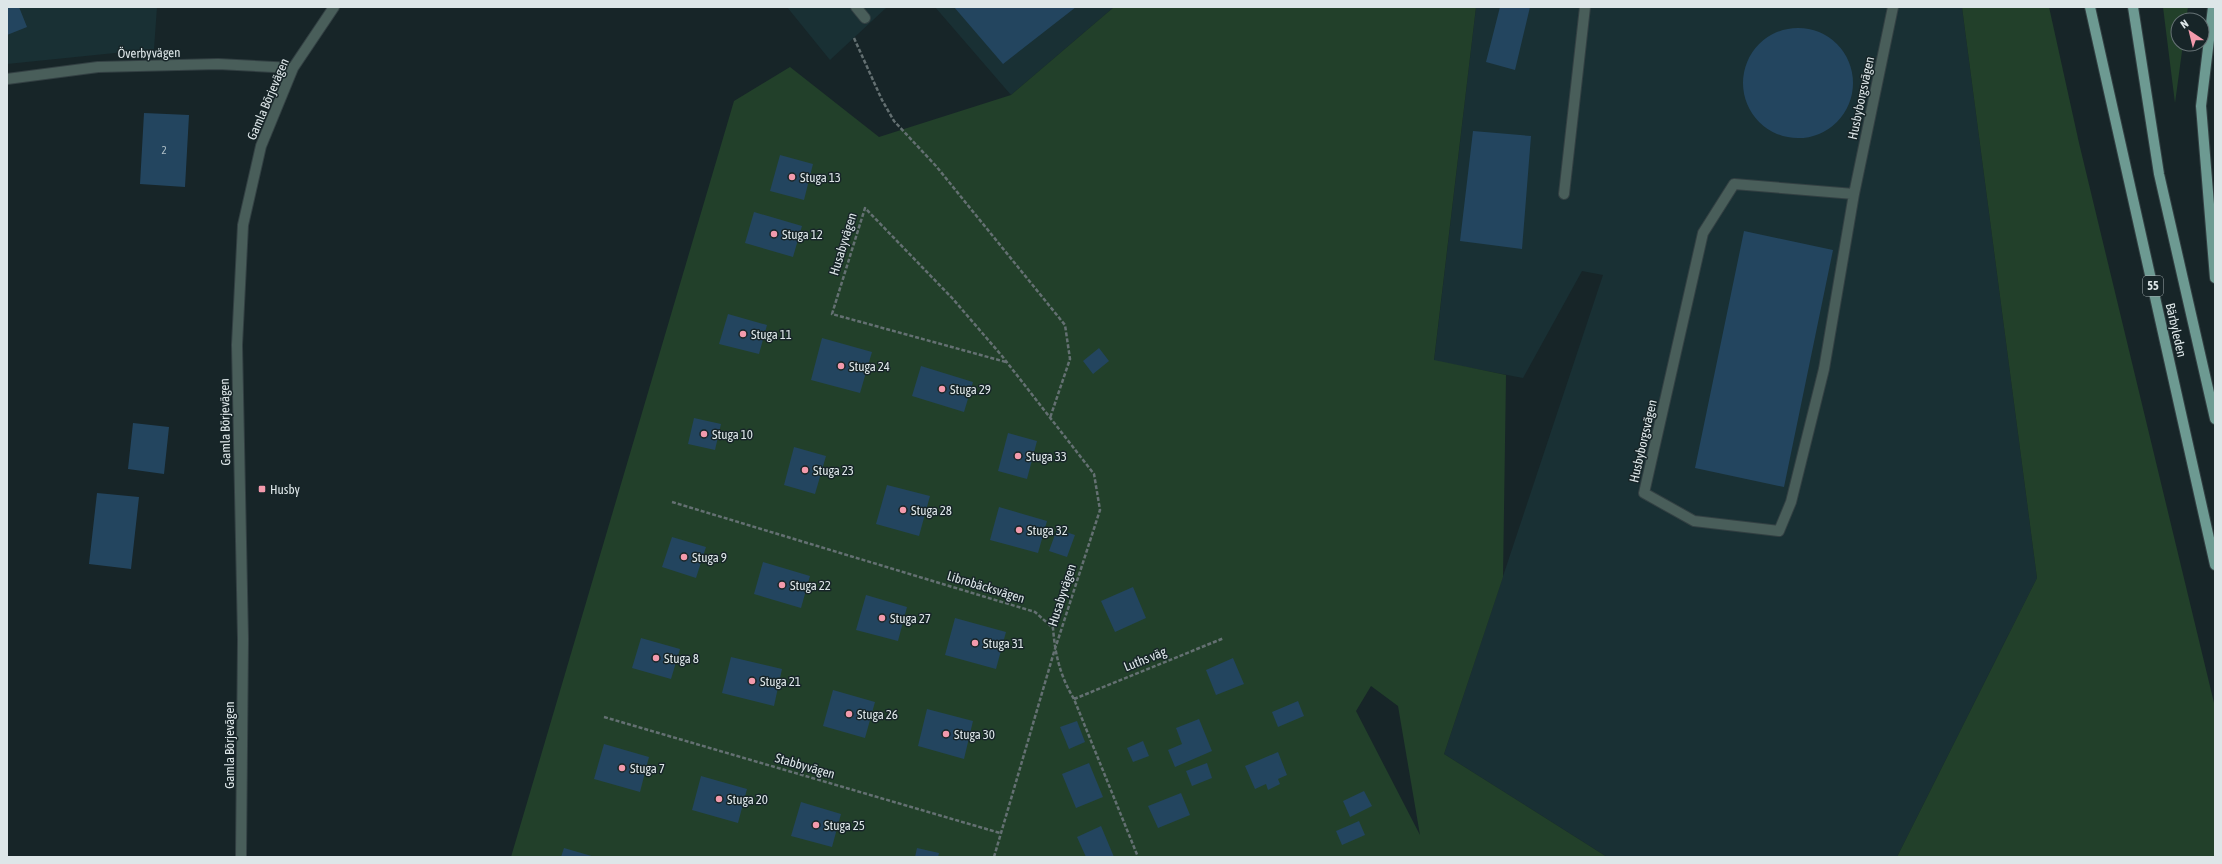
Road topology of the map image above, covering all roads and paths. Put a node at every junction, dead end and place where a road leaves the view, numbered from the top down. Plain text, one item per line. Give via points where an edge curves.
1 (334, 7) edge
2 (856, 7) edge
3 (1585, 7) edge
4 (1894, 7) edge
5 (2090, 7) edge
6 (2133, 7) edge
7 (2213, 7) edge
8 (865, 18) dead end
9 (851, 31) dead end
10 (293, 68) junction
11 (7, 79) edge
12 (1564, 194) dead end
13 (1854, 194) junction
14 (2215, 278) edge
15 (1006, 362) junction
16 (1050, 418) junction
17 (2215, 419) edge
18 (672, 502) dead end
19 (2215, 565) edge
20 (1224, 638) dead end
21 (1054, 652) junction
22 (1074, 698) junction
23 (604, 717) dead end
24 (1000, 833) junction
25 (241, 857) edge
26 (994, 857) edge
27 (1138, 857) edge

1 - 10 street, Gamla Börjevägen
2 - 8 street
3 - 12 street
4 - 13 street, Husbyborgsvägen
5 - 19 main road, Bärbyleden / 55
6 - 17 main road, Bärbyleden / 55 via 2158,174
7 - 14 main road via 2201,106
9 - 16 path via 894,121 936,166 1064,324 1070,359
10 - 11 street, Överbyvägen via 218,64 98,67
10 - 25 street, Gamla Börjevägen via 261,146 243,225 237,345 242,639
13 - 13 street, Husbyborgsvägen via 1824,369 1791,502 1779,531 1694,521 1644,493 1703,233 1734,184
15 - 15 path, Husabyvägen via 832,314 865,208 953,298
15 - 16 path, Husabyvägen
16 - 21 path, Husabyvägen via 1094,474 1100,510
18 - 21 path, Librobäcksvägen via 1035,612 1052,628
20 - 22 path, Luths väg
21 - 22 path, Librobäcksvägen via 1064,682
21 - 24 path, Husabyvägen
22 - 27 path, Librobäcksvägen
23 - 24 path, Stabbyvägen
24 - 26 path, Husabyvägen

